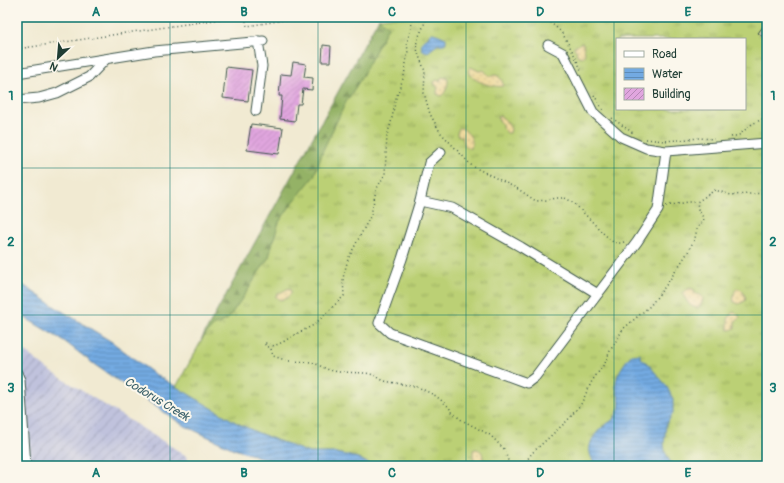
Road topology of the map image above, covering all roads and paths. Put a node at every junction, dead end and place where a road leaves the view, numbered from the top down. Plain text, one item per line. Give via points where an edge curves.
1 (234, 17) edge
2 (245, 17) edge
3 (303, 17) edge
4 (415, 17) edge
5 (422, 17) edge
6 (544, 17) edge
7 (548, 45) dead end
8 (17, 49) edge
9 (106, 59) junction
10 (17, 73) edge
11 (583, 75) dead end
12 (592, 91) dead end
13 (17, 100) edge
14 (256, 111) dead end
15 (607, 113) dead end
16 (767, 116) edge
17 (613, 118) dead end
18 (633, 133) dead end
19 (731, 137) dead end
20 (643, 139) dead end
21 (718, 139) dead end
22 (767, 143) edge
23 (441, 152) dead end
24 (666, 152) junction
25 (767, 193) edge
26 (420, 201) junction
27 (697, 202) junction
28 (658, 210) junction
29 (631, 238) dead end
30 (598, 294) junction
31 (17, 373) edge
32 (20, 414) edge
33 (26, 466) edge
34 (510, 466) edge
35 (528, 466) edge

1 - 8 path
2 - 3 path via 247,26
4 - 34 path via 407,43 404,76 387,135 385,174 376,190 371,215 348,259 343,278 344,296 314,324 274,346 264,344 271,349 274,356 288,361 312,362 329,370 366,373 384,381 418,387 436,396 460,420 490,435 504,449
5 - 29 path via 425,20 424,25 416,46 425,70 424,93 430,114 440,132 472,166 536,201 564,198 574,203 614,243
6 - 11 path via 560,31 579,63
7 - 24 street via 563,53 593,112 621,137 646,148
9 - 10 street
9 - 13 street via 89,77 57,94
9 - 14 street via 154,51 261,41 262,66
12 - 15 path
16 - 19 path via 739,135
17 - 18 path
20 - 21 path
22 - 24 street
23 - 26 street via 429,163
24 - 28 street
25 - 27 path via 731,195 715,190
26 - 30 street via 452,208
26 - 30 street via 379,323 390,333 527,383 535,377
27 - 28 path
27 - 35 path via 704,219 680,265 650,306 623,329 581,404 568,421 532,453 527,460
28 - 30 street
31 - 32 street via 20,380
32 - 33 street

